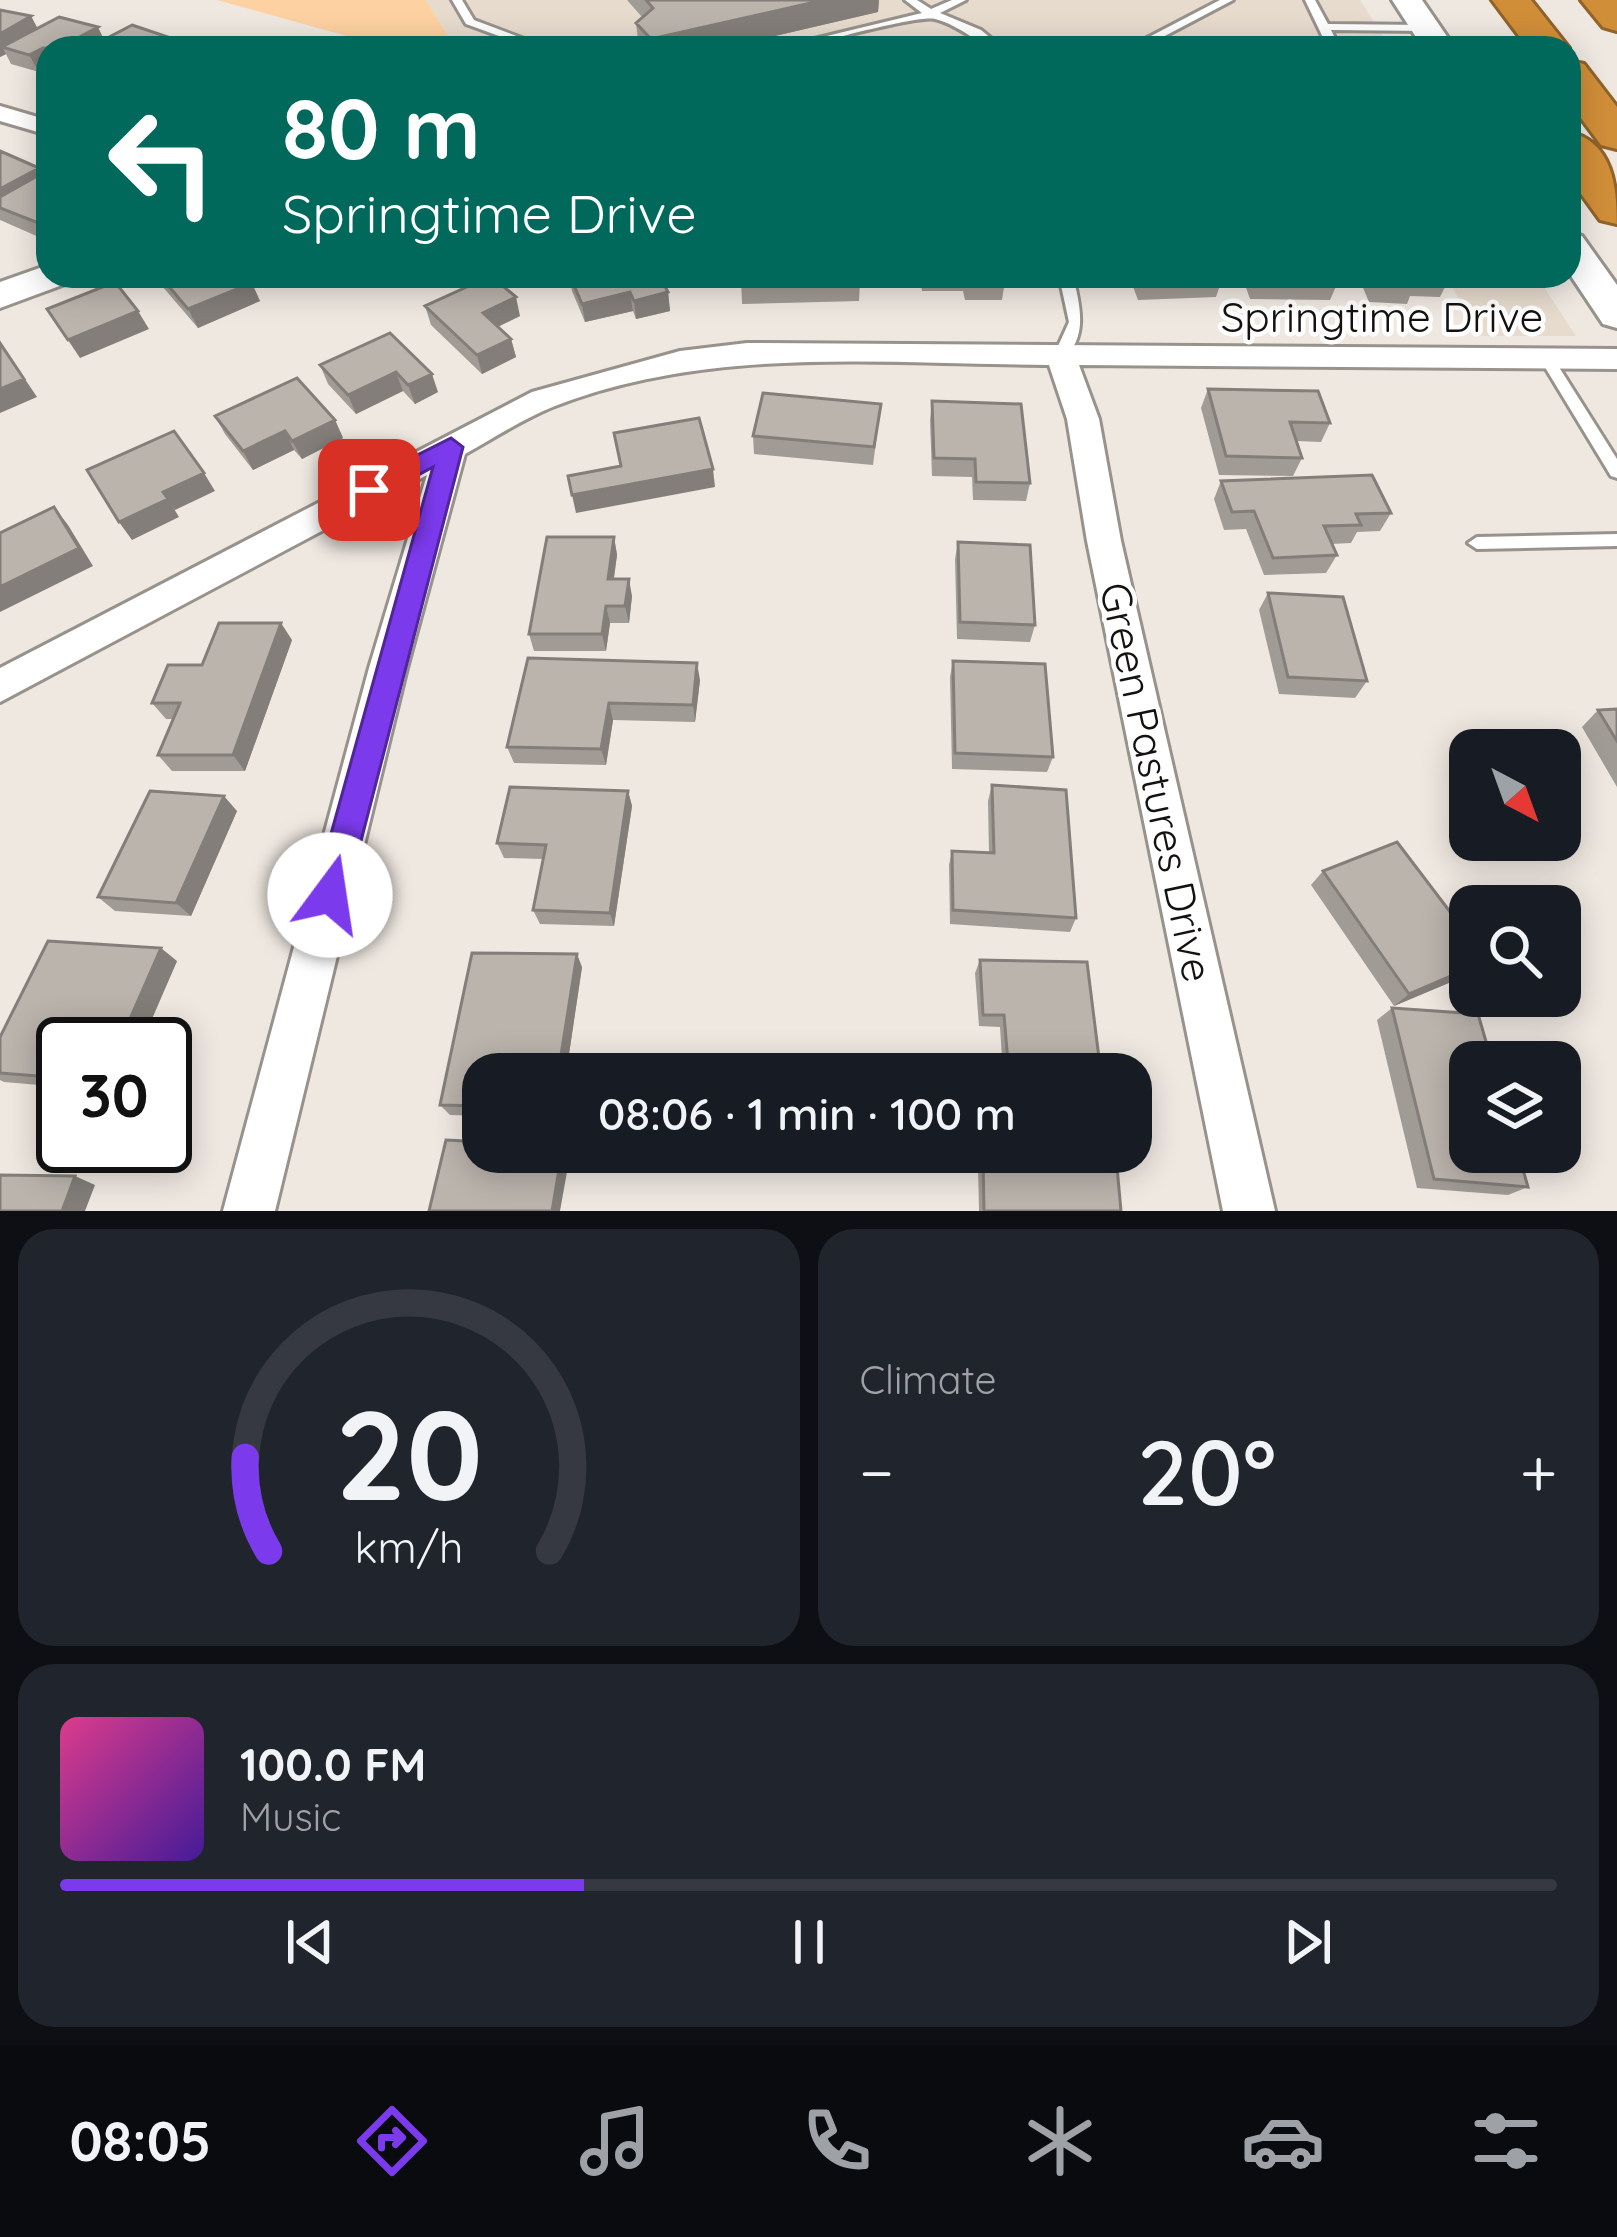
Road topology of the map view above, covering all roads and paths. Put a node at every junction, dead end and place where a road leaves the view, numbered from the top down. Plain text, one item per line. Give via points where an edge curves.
1 (457, 0) edge
2 (910, 0) edge
3 (961, 0) edge
4 (1228, 0) edge
5 (1310, 0) edge
6 (1407, 0) edge
7 (1511, 0) edge
8 (1600, 0) edge
9 (927, 15) junction
10 (1617, 19) edge
11 (1324, 27) junction
12 (509, 36) edge
13 (835, 36) edge
14 (987, 36) edge
15 (1158, 36) edge
16 (1328, 36) edge
17 (1412, 36) edge
18 (1431, 36) edge
19 (1540, 36) edge
20 (1581, 89) edge
21 (0, 113) edge
22 (36, 124) edge
23 (1617, 136) edge
24 (1581, 161) edge
25 (1617, 210) edge
26 (1581, 262) edge
27 (36, 282) edge
28 (1069, 288) edge
29 (0, 296) edge
30 (1617, 315) edge
31 (1061, 355) junction
32 (1547, 359) junction
33 (1617, 359) edge
34 (451, 447) junction
35 (1617, 472) edge
36 (1617, 540) edge
37 (1477, 543) dead end
38 (0, 686) edge
39 (249, 1211) edge
40 (1249, 1211) edge

1 - 12 lane via 470,22
2 - 9 lane
3 - 9 lane
4 - 15 lane
5 - 11 lane
6 - 18 main road
7 - 19 highway
8 - 10 highway
9 - 13 lane
9 - 14 lane
11 - 16 lane
11 - 17 lane
20 - 23 highway
21 - 22 street
24 - 25 highway
26 - 30 main road
27 - 29 main road
28 - 31 lane via 1076,322
31 - 32 street, Springtime Drive
31 - 34 street, Springtime Drive via 747,352 680,361 543,399
31 - 40 street, Green Pastures Drive via 1083,419
32 - 33 street, Springtime Drive
32 - 35 lane
34 - 38 street, Springtime Drive
34 - 39 street
36 - 37 lane

